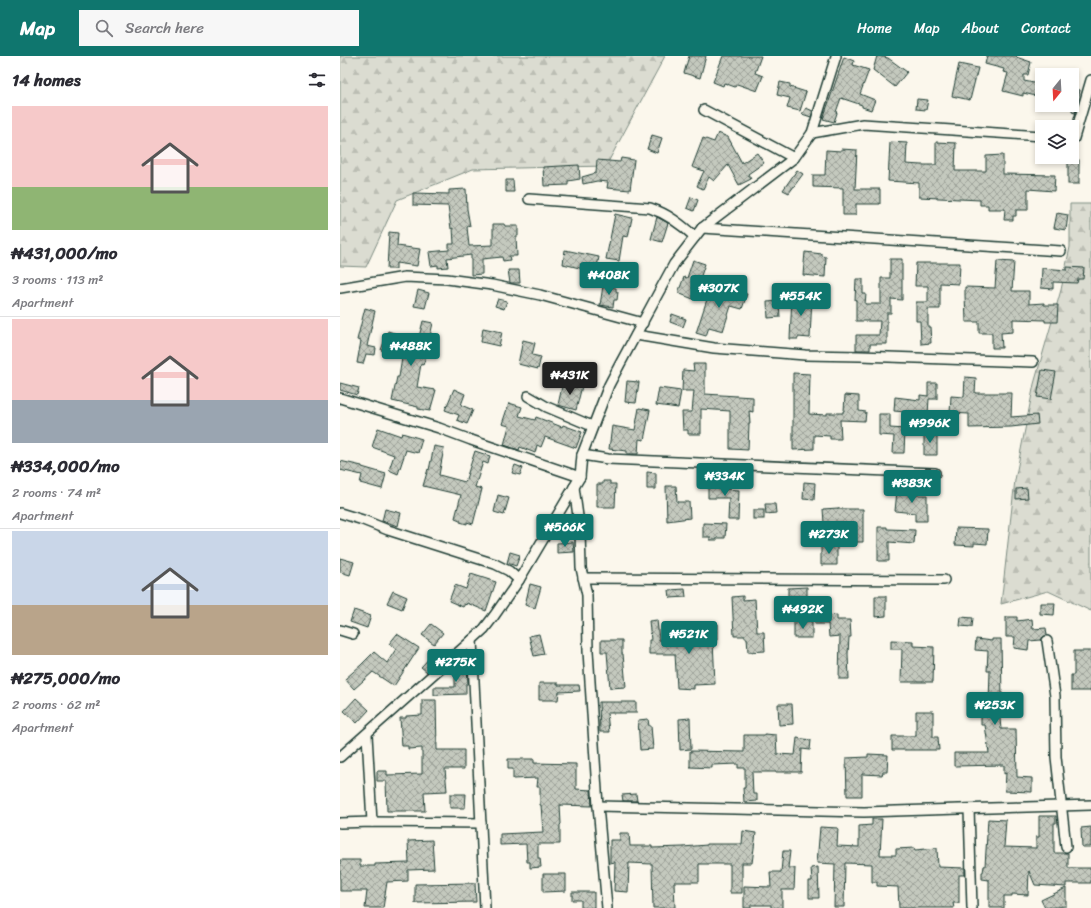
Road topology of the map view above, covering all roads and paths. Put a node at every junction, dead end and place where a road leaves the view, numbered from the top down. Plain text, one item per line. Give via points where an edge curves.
1 (836, 56) edge
2 (1091, 80) edge
3 (704, 110) dead end
4 (1079, 121) edge
5 (812, 133) junction
6 (1035, 136) edge
7 (794, 158) junction
8 (529, 199) dead end
9 (702, 228) junction
10 (695, 237) junction
11 (1061, 251) dead end
12 (340, 288) edge
13 (643, 323) junction
14 (636, 335) junction
15 (1033, 362) dead end
16 (528, 396) dead end
17 (340, 398) edge
18 (592, 426) junction
19 (582, 455) junction
20 (935, 472) dead end
21 (580, 476) junction
22 (574, 487) junction
23 (340, 513) edge
24 (583, 578) junction
25 (519, 580) junction
26 (944, 580) dead end
27 (340, 630) edge
28 (353, 634) dead end
29 (472, 640) junction
30 (1046, 641) dead end
31 (367, 734) junction
32 (340, 757) edge
33 (1091, 804) edge
34 (1062, 805) junction
35 (598, 806) junction
36 (969, 809) junction
37 (372, 822) junction
38 (481, 823) junction
39 (340, 824) edge
40 (1066, 848) dead end
41 (485, 908) edge
42 (607, 908) edge
43 (972, 908) edge

1 - 5 street
2 - 4 street
3 - 7 street
5 - 6 street via 863,124
5 - 7 street
7 - 9 street
8 - 10 street via 650,208 663,212 677,221
9 - 10 street
9 - 11 street
10 - 13 street via 674,264
12 - 13 street via 405,277 447,279 540,295
13 - 14 street
14 - 15 street via 714,348 805,355
14 - 18 street via 616,371
16 - 18 street
17 - 21 street via 433,426
18 - 19 street
19 - 20 street via 608,459
19 - 21 street
21 - 22 street
22 - 24 street
22 - 25 street
23 - 25 street via 495,564
24 - 26 street
24 - 35 street via 587,595
25 - 29 street via 491,620
27 - 28 street
29 - 31 street
29 - 38 street
30 - 34 street via 1055,696 1056,757
31 - 32 street
31 - 37 street
33 - 34 street
34 - 36 street
34 - 40 street
35 - 36 street via 828,811
35 - 42 street
36 - 43 street
37 - 38 street
37 - 39 street
38 - 41 street

